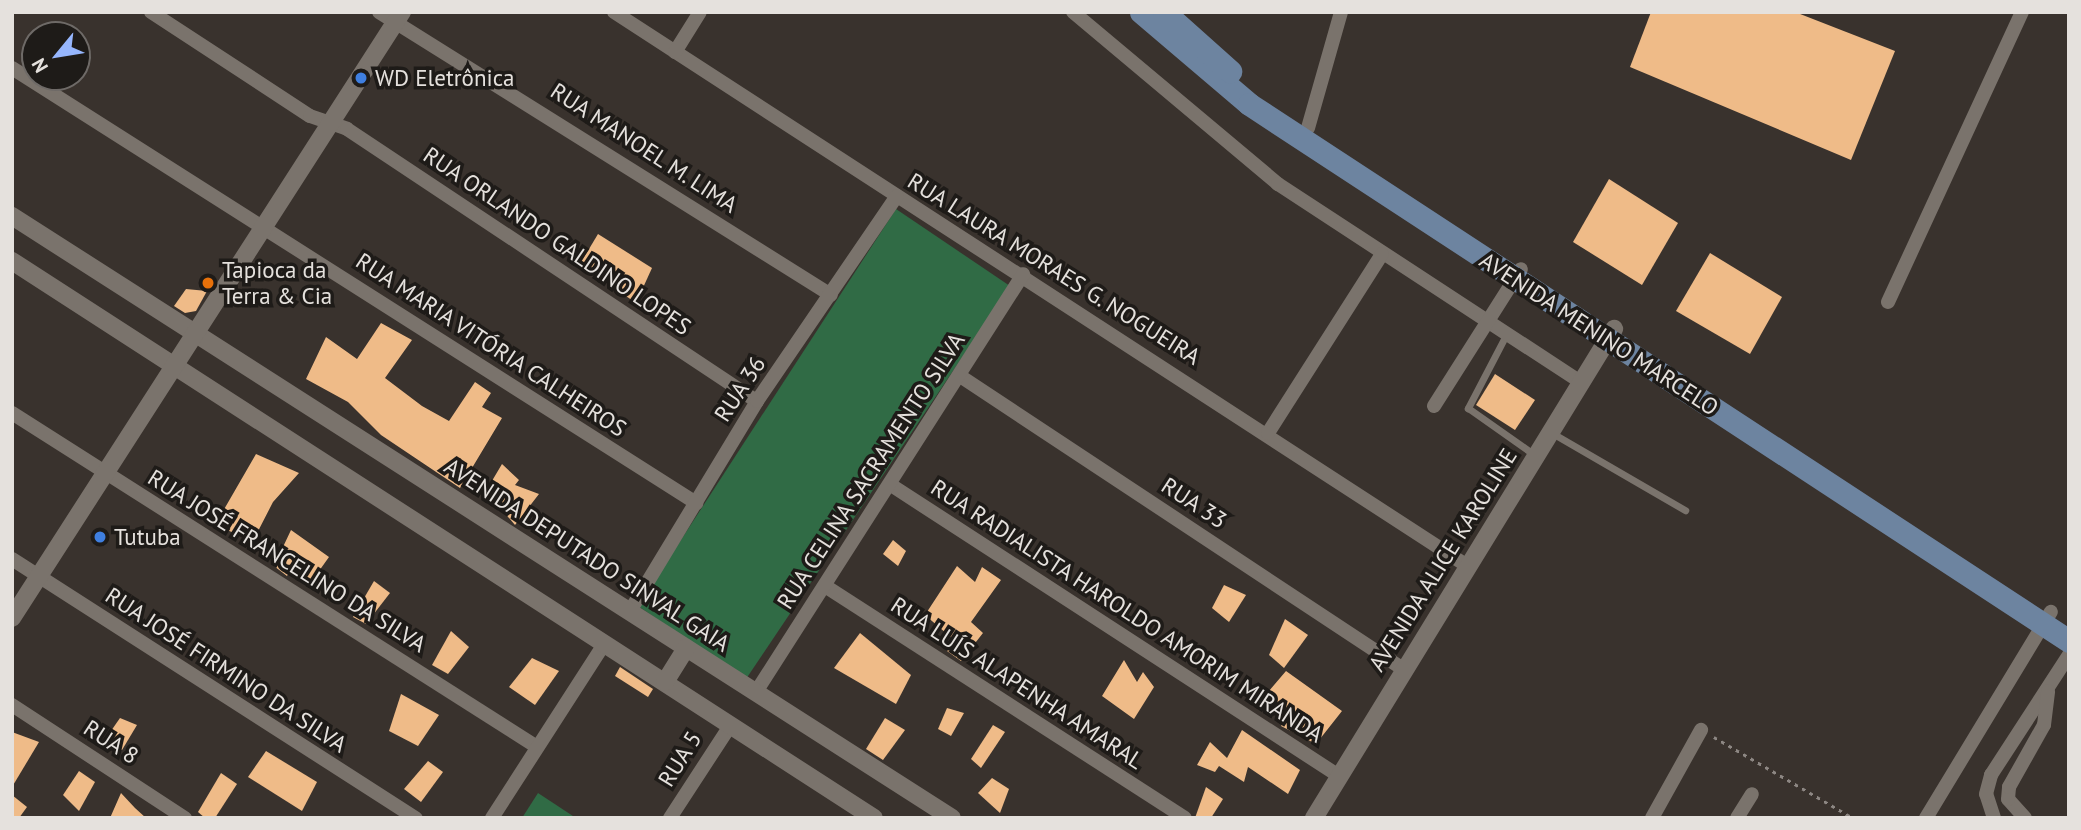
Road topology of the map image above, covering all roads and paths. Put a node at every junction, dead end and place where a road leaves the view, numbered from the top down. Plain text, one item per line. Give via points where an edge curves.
1 (151, 12) edge
2 (379, 12) edge
3 (614, 12) edge
4 (700, 12) edge
5 (1073, 12) edge
6 (1141, 12) edge
7 (1164, 12) edge
8 (1341, 12) edge
9 (2022, 12) edge
10 (398, 17) edge
11 (675, 52) junction
12 (12, 68) edge
13 (329, 123) junction
14 (1308, 128) junction
15 (897, 196) junction
16 (12, 216) edge
17 (261, 225) junction
18 (1382, 254) junction
19 (12, 261) edge
20 (1023, 274) junction
21 (1518, 274) junction
22 (831, 295) junction
23 (1888, 302) dead end
24 (1489, 323) junction
25 (195, 332) junction
26 (1507, 333) junction
27 (1610, 334) junction
28 (173, 367) junction
29 (960, 376) junction
30 (1582, 383) junction
31 (757, 401) junction
32 (1434, 407) dead end
33 (12, 413) edge
34 (1268, 433) junction
35 (1551, 433) junction
36 (1536, 457) junction
37 (104, 472) junction
38 (891, 485) junction
39 (696, 503) junction
40 (1685, 510) dead end
41 (12, 559) edge
42 (1469, 567) junction
43 (38, 576) junction
44 (825, 586) junction
45 (629, 611) junction
46 (12, 618) edge
47 (2054, 620) edge
48 (2069, 641) edge
49 (604, 644) junction
50 (686, 648) junction
51 (2069, 656) edge
52 (1404, 669) junction
53 (665, 682) junction
54 (2048, 691) junction
55 (756, 692) junction
56 (12, 705) edge
57 (730, 726) junction
58 (1701, 730) joint
59 (537, 747) junction
60 (1339, 776) junction
61 (1752, 794) dead end
62 (186, 818) edge
63 (416, 818) edge
64 (492, 818) edge
65 (670, 818) edge
66 (874, 818) edge
67 (952, 818) edge
68 (1185, 818) edge
69 (1314, 818) edge
70 (1652, 818) edge
71 (1737, 818) edge
72 (1853, 818) edge
73 (1926, 818) edge
74 (1994, 818) edge
75 (2025, 818) edge

1 - 13 street, RUA ORLANDO GALDINO LOPES
2 - 10 street, RUA MANOEL M. LIMA
3 - 11 street, RUA LAURA MORAES G. NOGUEIRA
4 - 11 street
5 - 18 street via 1221,139
6 - 21 main road, AVENIDA MENINO MARCELO via 1249,104
7 - 14 main road, AVENIDA MENINO MARCELO
8 - 14 street
9 - 23 street
10 - 13 street
10 - 22 street, RUA MANOEL M. LIMA
11 - 15 street, RUA LAURA MORAES G. NOGUEIRA
12 - 17 street, RUA MARIA VITÓRIA CALHEIROS
13 - 17 street
13 - 31 street, RUA ORLANDO GALDINO LOPES via 347,129
14 - 21 main road, AVENIDA MENINO MARCELO
15 - 20 street, RUA LAURA MORAES G. NOGUEIRA
15 - 22 street, RUA 36
16 - 25 street, AVENIDA DEPUTADO SINVAL GAIA
17 - 25 street
17 - 39 street, RUA MARIA VITÓRIA CALHEIROS
18 - 24 street
18 - 34 street
19 - 28 street
20 - 29 street, RUA CELINA SACRAMENTO SILVA
20 - 34 street, RUA LAURA MORAES G. NOGUEIRA
21 - 24 street
21 - 27 main road, AVENIDA MENINO MARCELO
22 - 31 street, RUA 36
24 - 26 street
24 - 32 street
25 - 28 street
25 - 45 street, AVENIDA DEPUTADO SINVAL GAIA
26 - 30 street
26 - 36 lane via 1468,408
27 - 30 street, AVENIDA ALICE KAROLINE
27 - 47 main road, AVENIDA MENINO MARCELO
28 - 37 street
28 - 49 street
29 - 38 street, RUA CELINA SACRAMENTO SILVA
29 - 52 street, RUA 33
30 - 35 street, AVENIDA ALICE KAROLINE
31 - 39 street, RUA 36
33 - 37 street, RUA JOSÉ FRANCELINO DA SILVA
34 - 42 street, RUA LAURA MORAES G. NOGUEIRA
35 - 36 street, AVENIDA ALICE KAROLINE
35 - 40 lane
36 - 42 street, AVENIDA ALICE KAROLINE
37 - 43 street
37 - 59 street, RUA JOSÉ FRANCELINO DA SILVA
38 - 44 street, RUA CELINA SACRAMENTO SILVA
38 - 60 street, RUA RADIALISTA HAROLDO AMORIM MIRANDA
39 - 45 street, RUA 36
41 - 43 street, RUA JOSÉ FIRMINO DA SILVA
42 - 52 street, AVENIDA ALICE KAROLINE
43 - 46 street
43 - 63 street, RUA JOSÉ FIRMINO DA SILVA
44 - 55 street, RUA CELINA SACRAMENTO SILVA
44 - 68 street, RUA LUÍS ALAPENHA AMARAL
45 - 50 street, AVENIDA DEPUTADO SINVAL GAIA
47 - 48 main road, AVENIDA MENINO MARCELO
47 - 73 street
49 - 53 street
49 - 59 street
50 - 53 street
50 - 55 street, AVENIDA DEPUTADO SINVAL GAIA
51 - 54 street
52 - 60 street, AVENIDA ALICE KAROLINE
53 - 57 street
54 - 74 street via 2025,715 1991,775 1986,794
54 - 75 street via 2044,725 2009,787 2008,799
55 - 67 street, AVENIDA DEPUTADO SINVAL GAIA
56 - 62 street, RUA 8
57 - 65 street, RUA 5
57 - 66 street
58 - 70 street
58 - 72 path
59 - 64 street
60 - 69 street, AVENIDA ALICE KAROLINE
61 - 71 street

